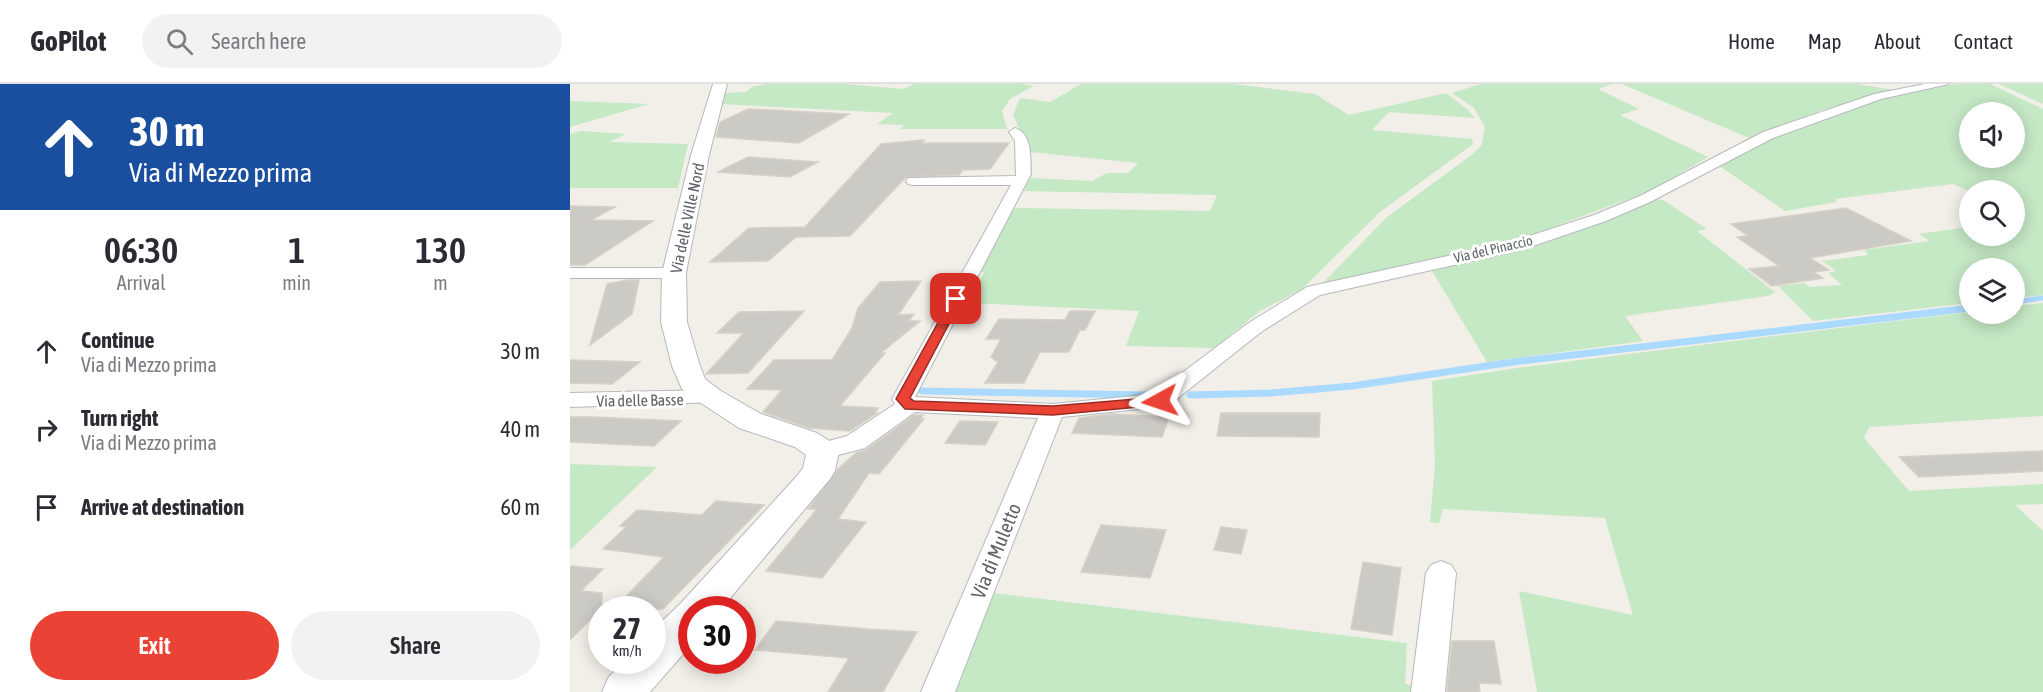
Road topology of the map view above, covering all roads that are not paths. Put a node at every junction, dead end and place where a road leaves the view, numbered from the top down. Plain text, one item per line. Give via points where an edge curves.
1 (1943, 84) edge
2 (718, 89) edge
3 (1015, 132) dead end
4 (1021, 180) junction
5 (913, 181) dead end
6 (570, 273) edge
7 (674, 273) junction
8 (711, 397) junction
9 (570, 400) edge
10 (910, 405) junction
11 (1053, 411) junction
12 (823, 451) junction
13 (1441, 573) dead end
14 (710, 596) edge
15 (678, 631) edge
16 (666, 644) edge
17 (639, 674) edge
18 (623, 692) edge
19 (938, 692) edge
20 (1428, 692) edge

1 - 11 street, Via del Pinaccio via 1878,96 1768,135 1645,199 1515,246 1314,291 1254,328 1160,401
2 - 7 street, Via delle Ville Nord
3 - 4 street via 1022,141
4 - 5 street
4 - 10 street via 903,399
6 - 7 street
7 - 8 street, Via delle Ville Nord via 674,322 686,366 692,383
8 - 9 street, Via delle Basse
8 - 12 street, Via delle Ville Nord via 750,421 806,440
10 - 11 street, Via del Pinaccio
10 - 12 street via 856,442
11 - 19 street, Via di Muletto
12 - 14 street via 819,471 808,486
13 - 20 street
15 - 16 street
17 - 18 street

